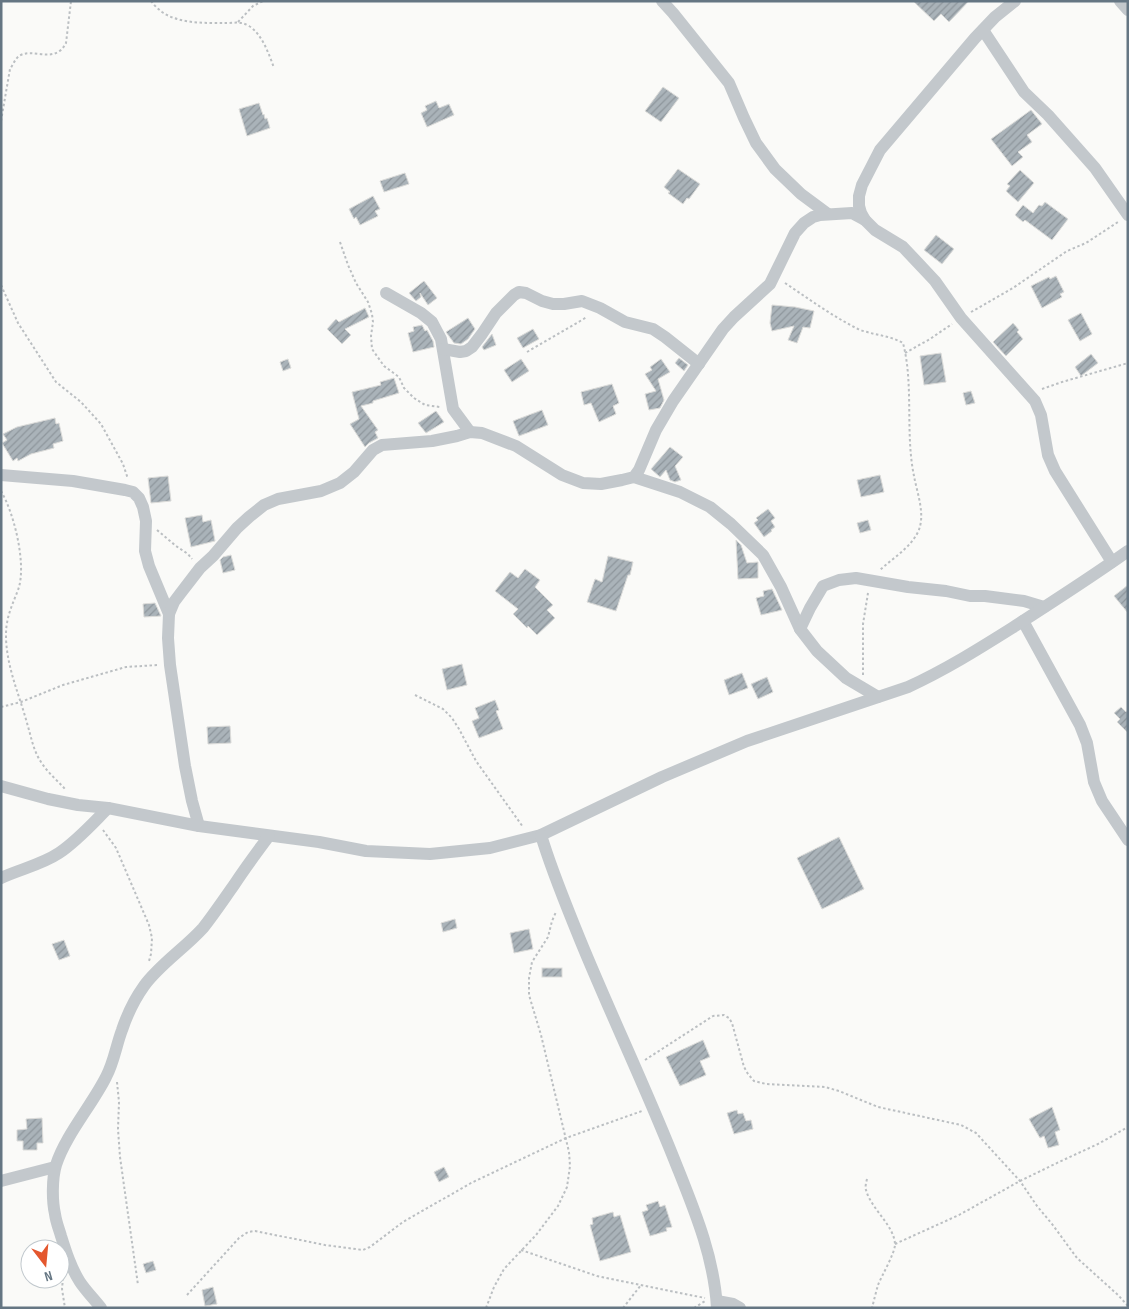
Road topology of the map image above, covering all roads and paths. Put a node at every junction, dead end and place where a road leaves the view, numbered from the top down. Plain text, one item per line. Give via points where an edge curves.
1 (71, 1) edge
2 (151, 1) edge
3 (263, 1) edge
4 (662, 1) edge
5 (1015, 1) edge
6 (1120, 1) edge
7 (1128, 10) edge
8 (237, 22) junction
9 (983, 30) junction
10 (274, 68) dead end
11 (1, 121) edge
12 (828, 214) junction
13 (1125, 217) edge
14 (865, 220) junction
15 (340, 242) dead end
16 (774, 276) junction
17 (1, 285) edge
18 (386, 293) dead end
19 (600, 308) junction
20 (961, 318) junction
21 (443, 349) junction
22 (528, 352) dead end
23 (906, 354) junction
24 (1128, 363) edge
25 (699, 364) junction
26 (1030, 396) junction
27 (453, 409) junction
28 (470, 432) junction
29 (1, 475) edge
30 (634, 477) junction
31 (1, 491) edge
32 (133, 492) junction
33 (146, 521) junction
34 (1128, 551) edge
35 (1112, 562) junction
36 (200, 568) junction
37 (871, 579) junction
38 (1044, 607) junction
39 (170, 614) junction
40 (1023, 621) junction
41 (800, 629) junction
42 (170, 665) junction
43 (864, 688) junction
44 (415, 695) dead end
45 (878, 697) junction
46 (20, 702) junction
47 (1, 707) edge
48 (1, 786) edge
49 (78, 805) junction
50 (108, 808) junction
51 (96, 820) junction
52 (199, 826) junction
53 (269, 836) junction
54 (538, 836) junction
55 (1128, 840) edge
56 (1, 878) edge
57 (562, 896) junction
58 (149, 962) dead end
59 (113, 1063) junction
60 (634, 1067) junction
61 (653, 1106) junction
62 (1128, 1127) edge
63 (566, 1138) junction
64 (56, 1167) junction
65 (867, 1179) dead end
66 (1, 1181) edge
67 (1020, 1181) junction
68 (63, 1239) edge
69 (895, 1244) junction
70 (521, 1250) junction
71 (70, 1262) edge
72 (138, 1284) dead end
73 (641, 1285) junction
74 (62, 1289) edge
75 (187, 1295) dead end
76 (717, 1304) edge
77 (1128, 1306) edge
78 (65, 1308) edge
79 (102, 1308) edge
80 (486, 1308) edge
81 (623, 1308) edge
82 (694, 1308) edge
83 (740, 1308) edge
84 (872, 1308) edge

1 - 11 path via 63,49 50,54 24,54 14,62
2 - 8 path via 162,12 179,19
3 - 8 path
4 - 12 street via 729,83 756,143 775,168 801,194
5 - 9 street
6 - 7 street
8 - 10 path via 254,30
9 - 13 street via 1024,92 1095,168
9 - 14 street via 880,150 859,196
12 - 14 street via 852,214
12 - 16 street via 813,217 795,233
13 - 20 path
14 - 20 street via 903,247 935,281
15 - 27 path via 372,314 372,349 414,398 426,405
16 - 23 path via 856,328 902,343
16 - 25 street via 764,290 723,329
17 - 32 path via 18,323 56,382 101,424
18 - 21 street via 432,322
19 - 21 street via 582,301 553,304 519,292 496,313 472,347 460,352
19 - 22 path
19 - 25 street via 625,322 653,329
20 - 23 path
20 - 26 street
21 - 27 street
23 - 37 path via 910,458 922,517 918,532 908,546
24 - 26 path via 1062,382
25 - 30 street via 673,400
26 - 35 street via 1041,415 1048,454 1055,471
27 - 28 street
28 - 30 street via 482,433 516,446 562,475 583,483 601,484
28 - 36 street via 432,441 382,446 340,483 264,505 237,528
29 - 32 street via 72,481
30 - 41 street via 680,492 710,507 731,524 763,555
31 - 46 path via 19,546 22,567 6,624 7,653
32 - 33 street via 139,498
33 - 36 path via 188,554
33 - 39 street via 144,540 149,566
34 - 35 street
35 - 38 street
36 - 39 street via 174,602
37 - 38 street via 970,596 1024,601
37 - 41 street via 839,580 823,586
37 - 43 path via 863,624
38 - 40 street
39 - 42 street
40 - 45 street via 947,668
40 - 55 street via 1080,725 1088,744 1099,794
41 - 43 street via 817,651 846,678
42 - 46 path via 126,667 63,685
42 - 52 street via 185,766
43 - 45 street
44 - 54 path via 443,709 452,718 498,793 524,828
45 - 54 street via 747,741
46 - 47 path
46 - 49 path via 40,761
48 - 49 street
49 - 50 street
50 - 51 street
50 - 52 street
51 - 56 street via 58,854
51 - 58 path via 116,848 148,925 152,938
52 - 53 street
53 - 54 street via 366,851 430,854 490,848
53 - 59 street via 202,928 144,986 121,1031
54 - 57 street
57 - 60 street
57 - 63 path via 548,937 532,962 529,995
59 - 64 street
59 - 72 path via 118,1083 120,1157
60 - 61 street
60 - 67 path via 713,1016 724,1015 732,1023 744,1067 754,1081 825,1088 878,1107 961,1125 976,1133
61 - 63 path
61 - 76 street via 711,1260
62 - 67 path
63 - 70 path via 570,1166 567,1187 558,1206
63 - 75 path via 471,1182 362,1250 248,1232
64 - 66 street
64 - 68 street via 55,1214
65 - 69 path via 866,1191
67 - 69 path via 959,1215
67 - 77 path via 1077,1258
69 - 84 path
70 - 73 path via 597,1276
70 - 80 path via 504,1269
71 - 79 street via 88,1293
73 - 81 path
73 - 82 path via 709,1299
74 - 78 path
76 - 83 street via 733,1304

